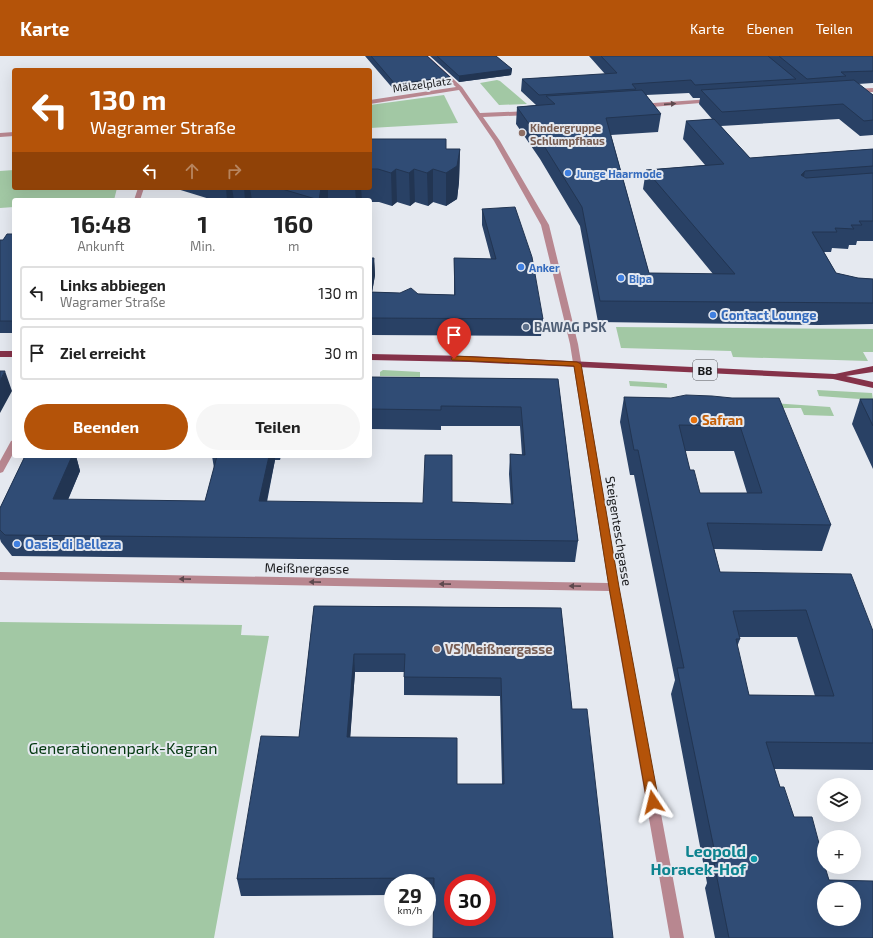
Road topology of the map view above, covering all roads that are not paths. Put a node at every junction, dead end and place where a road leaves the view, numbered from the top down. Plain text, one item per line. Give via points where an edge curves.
1 (425, 56) edge
2 (460, 88) junction
3 (873, 90) edge
4 (864, 91) junction
5 (849, 92) edge
6 (873, 97) edge
7 (715, 101) edge
8 (372, 102) edge
9 (629, 106) edge
10 (536, 112) edge
11 (478, 115) junction
12 (12, 134) edge
13 (0, 135) edge
14 (497, 141) joint
15 (0, 354) edge
16 (12, 354) edge
17 (372, 357) edge
18 (577, 364) junction
19 (873, 370) edge
20 (833, 376) junction
21 (873, 385) edge
22 (12, 447) edge
23 (0, 470) edge
24 (0, 576) edge
25 (614, 587) junction
26 (677, 938) edge

1 - 2 street
2 - 8 street, Mälzelplatz
2 - 11 street, Mälzelplatz
3 - 4 street
4 - 5 street
4 - 6 street
9 -> 7 street
10 - 11 street
11 - 14 street, Mälzelplatz
12 - 13 street
14 - 18 street, Steigenteschgasse via 545,225
15 - 16 main road
17 - 18 main road, B8
18 - 20 main road, B8
18 - 25 street, Steigenteschgasse
19 - 20 main road, B8
20 - 21 main road, B8
22 - 23 street
25 -> 24 street, Meißnergasse
25 - 26 street, Steigenteschgasse

